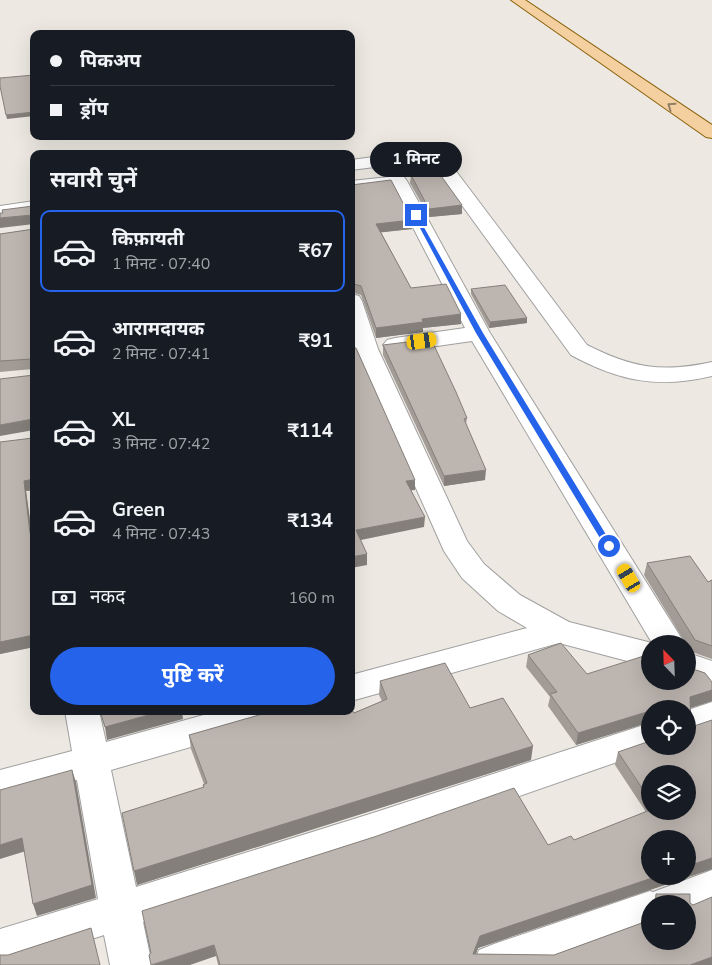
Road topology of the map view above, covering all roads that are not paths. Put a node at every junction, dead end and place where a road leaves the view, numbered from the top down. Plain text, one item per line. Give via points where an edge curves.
1 (517, 0) edge
2 (536, 0) edge
3 (705, 111) dead end
4 (712, 133) edge
5 (355, 164) edge
6 (355, 186) edge
7 (30, 208) edge
8 (0, 212) edge
9 (355, 328) edge
10 (479, 333) junction
11 (358, 349) edge
12 (712, 369) edge
13 (559, 631) junction
14 (664, 635) edge
15 (641, 653) edge
16 (696, 669) edge
17 (712, 674) edge
18 (355, 687) edge
19 (83, 715) edge
20 (254, 715) edge
21 (712, 716) edge
22 (696, 721) edge
23 (641, 740) edge
24 (92, 760) junction
25 (0, 786) edge
26 (712, 888) edge
27 (693, 895) edge
28 (120, 912) junction
29 (641, 913) edge
30 (0, 949) edge
31 (131, 965) edge
32 (494, 965) edge

4 -> 1 main road
2 - 3 main road
5 - 12 street via 434,154 579,350 599,361 641,375 664,378
6 - 10 street via 398,181
7 - 8 street
9 - 11 street
10 - 11 street
10 - 14 street
11 - 13 street via 454,544 473,572 509,603
13 - 15 street
13 - 18 street
16 - 17 street
19 - 24 street
20 - 24 street
21 - 22 street
23 - 28 street
24 - 25 street
24 - 28 street
26 - 27 street
28 - 30 street
28 - 31 street
29 - 32 street

